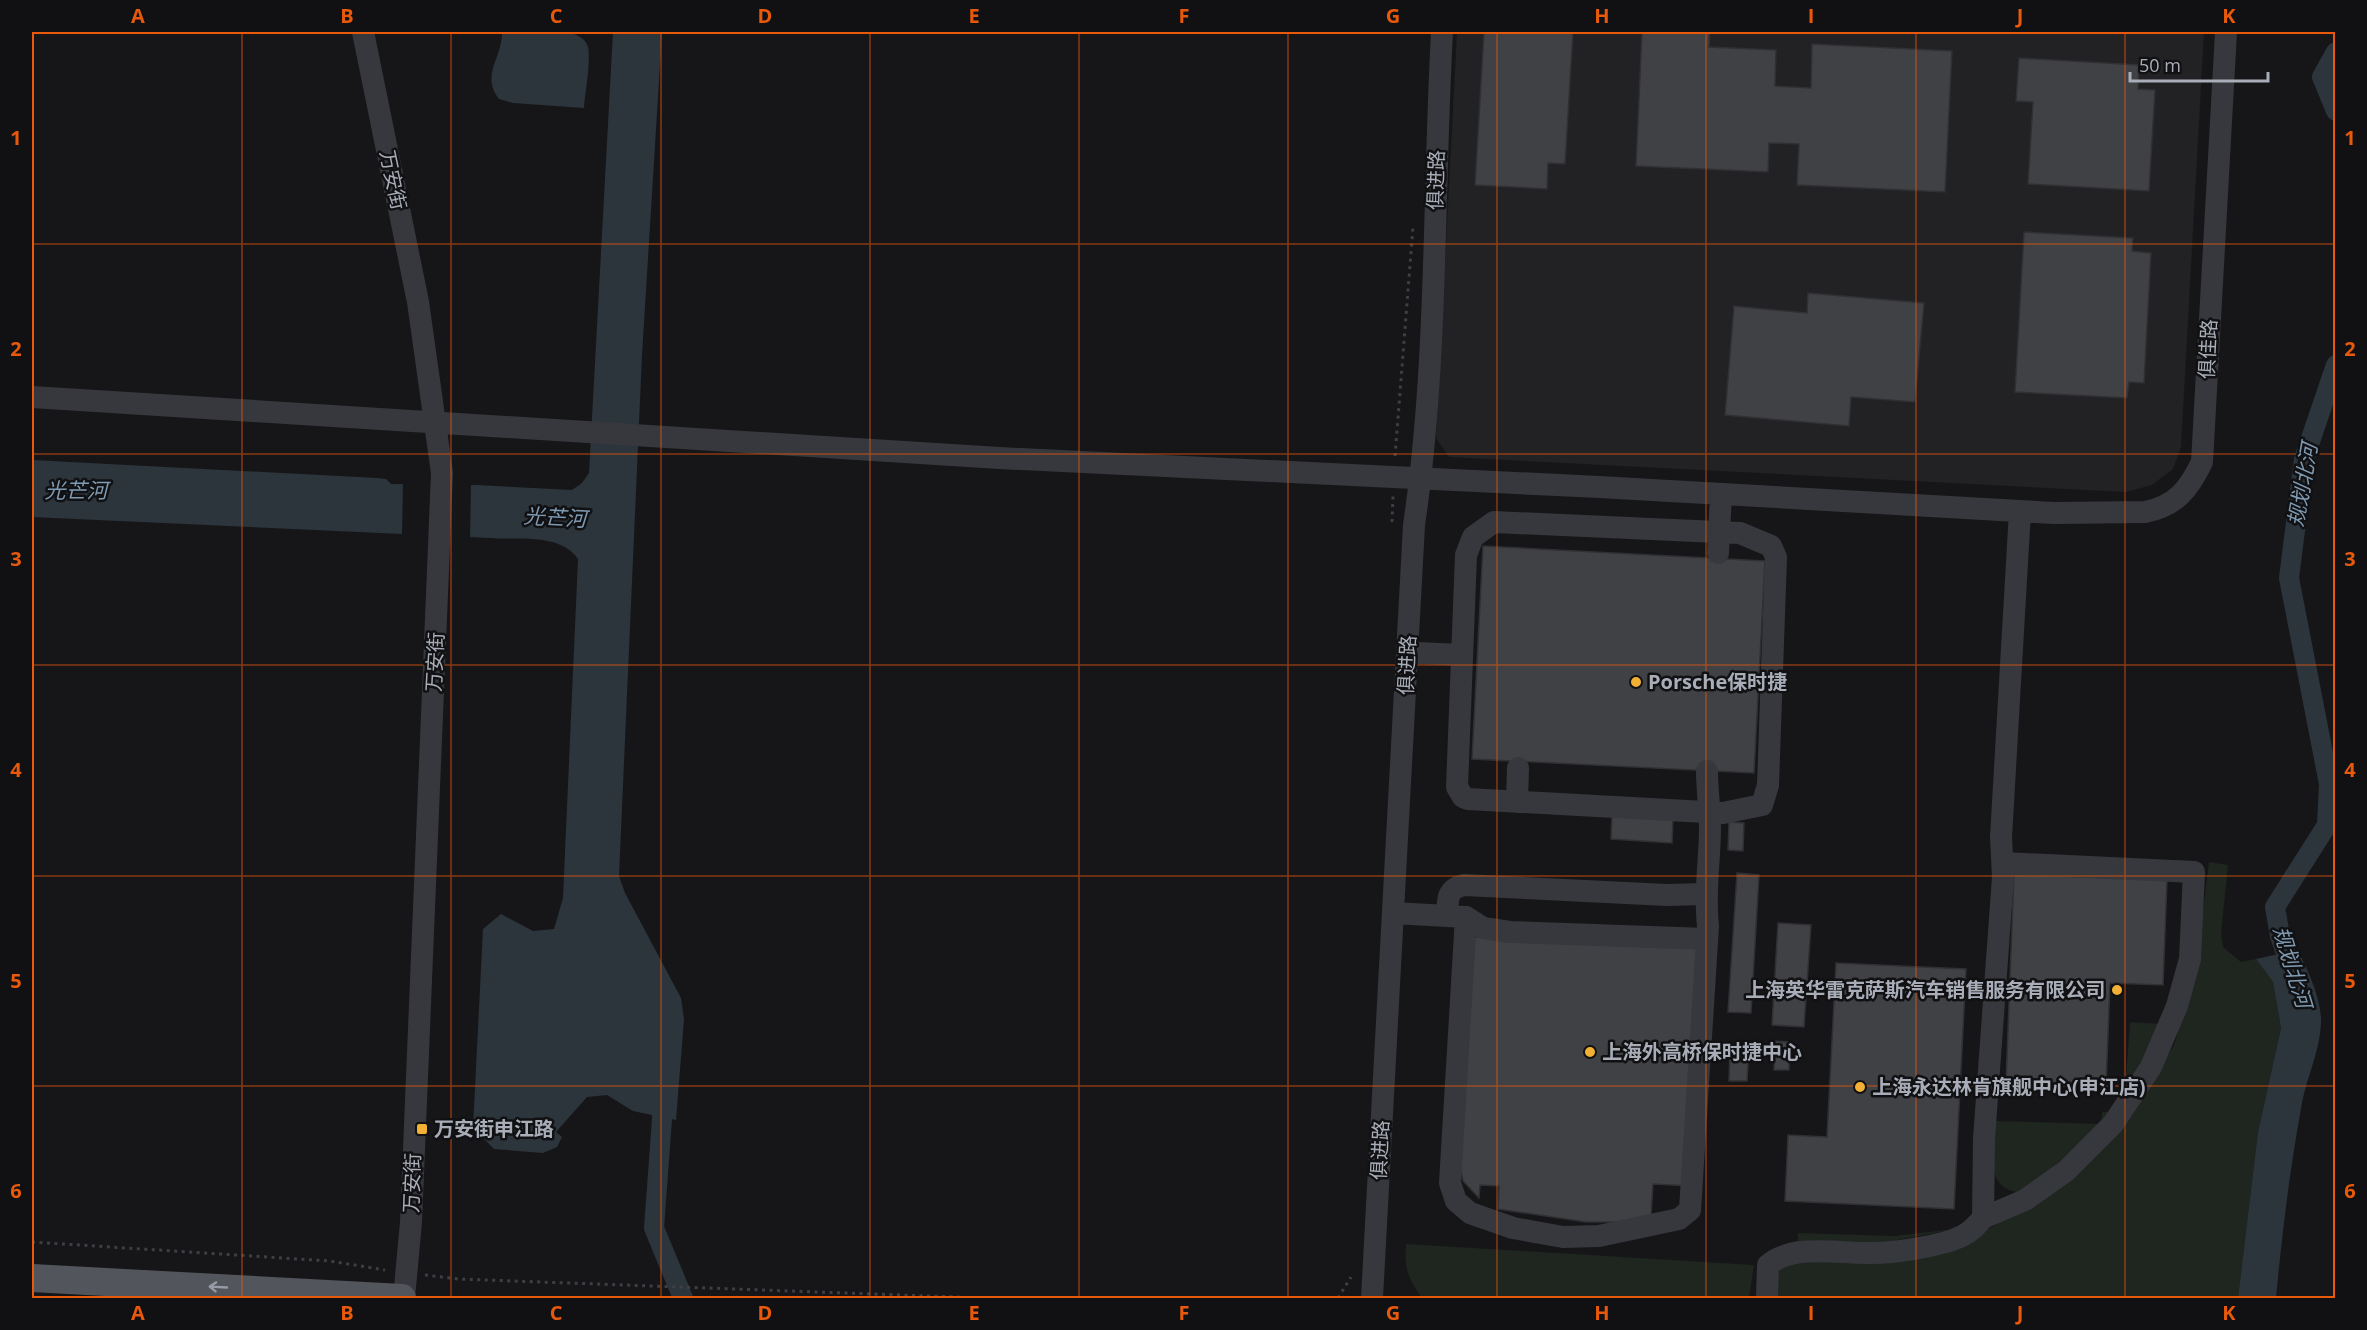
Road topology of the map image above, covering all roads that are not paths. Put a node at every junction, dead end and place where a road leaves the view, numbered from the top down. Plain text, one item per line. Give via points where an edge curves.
1 (363, 32) edge
2 (1442, 32) edge
3 (2226, 32) edge
4 (32, 398) edge
5 (435, 424) junction
6 (1421, 478) junction
7 (1721, 494) junction
8 (2020, 512) junction
9 (1718, 543) junction
10 (1417, 653) dead end
11 (1462, 655) junction
12 (1518, 768) dead end
13 (1707, 771) dead end
14 (1517, 802) junction
15 (1708, 812) junction
16 (2003, 863) junction
17 (1705, 894) junction
18 (1393, 913) junction
19 (1457, 917) junction
20 (1707, 939) junction
21 (1983, 1218) junction
22 (32, 1278) edge
23 (404, 1290) edge
24 (1372, 1299) edge
25 (1767, 1299) edge

1 - 5 street, 万安街 via 418,302
2 - 6 street, 俱进路
3 - 8 street, 俱佳路 via 2202,462 2183,495 2157,510 2131,515
4 - 5 street, 俱佳路
5 - 6 street, 俱佳路 via 999,458
5 - 23 street, 万安街 via 442,473 440,545 411,1222
6 - 7 street, 俱佳路
6 - 18 street, 俱进路 via 1414,525
7 - 8 street, 俱佳路
7 - 9 street
8 - 16 street via 2001,837
9 - 11 street via 1494,522 1473,537 1466,555
9 - 15 street via 1740,533 1771,546 1776,557 1769,763 1762,805 1739,812
10 - 11 street
11 - 14 street via 1457,787 1468,800
12 - 14 street
13 - 15 street
14 - 15 street
15 - 17 street
16 - 21 street via 1984,1139
16 - 21 street via 2194,872 2190,959 2177,1006 2151,1067 2113,1124 2066,1171 2025,1200
17 - 19 street via 1464,885 1453,887 1448,894
17 - 20 street
18 - 19 street
18 - 24 street, 俱进路
19 - 20 street via 1483,928 1510,932
19 - 20 street via 1450,1183 1456,1201 1470,1213 1513,1228 1563,1237 1599,1236 1667,1222 1690,1210
21 - 25 street via 1962,1236 1911,1249 1802,1253 1777,1258 1768,1265
23 -> 22 main road

